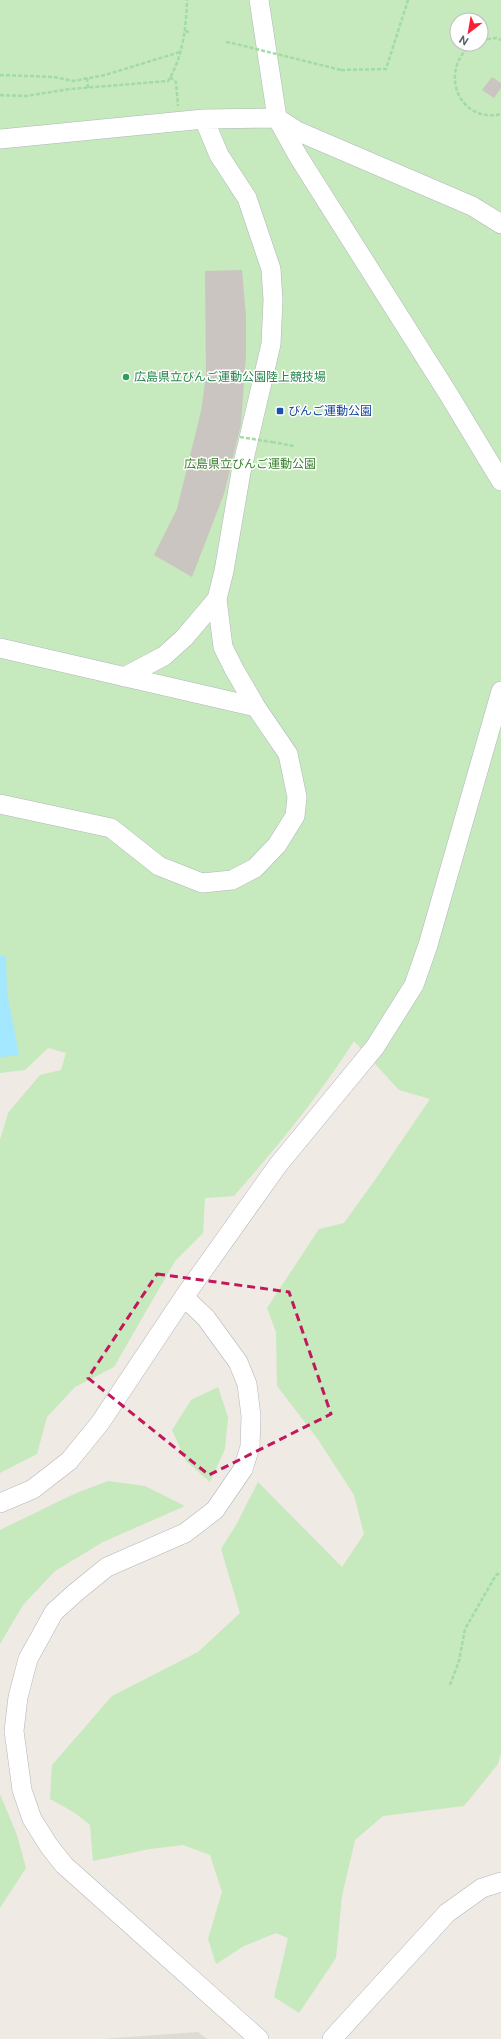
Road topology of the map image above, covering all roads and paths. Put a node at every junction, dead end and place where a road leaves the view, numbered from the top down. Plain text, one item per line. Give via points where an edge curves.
1 (188, 0) edge
2 (259, 0) edge
3 (408, 0) edge
4 (185, 31) junction
5 (190, 32) dead end
6 (489, 39) edge
7 (501, 40) edge
8 (226, 42) dead end
9 (180, 52) junction
10 (463, 52) edge
11 (0, 75) edge
12 (170, 77) junction
13 (87, 78) junction
14 (88, 88) junction
15 (0, 95) edge
16 (178, 104) dead end
17 (501, 114) edge
18 (277, 118) junction
19 (204, 119) junction
20 (0, 139) edge
21 (501, 224) edge
22 (240, 436) dead end
23 (294, 446) dead end
24 (501, 482) edge
25 (217, 599) junction
26 (0, 648) edge
27 (124, 677) junction
28 (501, 691) edge
29 (256, 707) junction
30 (0, 804) edge
31 (184, 1297) junction
32 (0, 1503) edge
33 (501, 1573) edge
34 (450, 1685) dead end
35 (501, 1882) edge
36 (259, 2039) edge
37 (332, 2039) edge

1 - 4 path
2 - 18 street
3 - 8 path, bridge via 386,69 341,70
4 - 5 path
4 - 9 path
6 - 7 path
9 - 12 path
9 - 13 path
10 - 17 path via 456,64 454,76 456,89 462,100 471,109 483,114
11 - 13 path via 54,77 73,81
12 - 14 path via 168,81
12 - 16 path via 176,82
13 - 14 path
14 - 15 path via 26,96
18 - 19 street
18 - 21 street via 297,131 472,206
18 - 24 street via 298,156
19 - 20 street
19 - 25 street via 219,155 247,198 272,269 273,300 271,344 240,472
22 - 23 path, bridge
25 - 27 street via 184,638 164,656
25 - 29 street via 223,647
26 - 27 street
27 - 29 street
28 - 31 street via 428,945 414,985 375,1047 278,1165
29 - 30 street via 288,754 294,778 295,816 277,846 256,868 232,880 202,883 159,866 111,828
31 - 32 street via 100,1423 69,1461 33,1489
31 - 36 street via 206,1318 238,1362 247,1384 251,1416 250,1447 243,1469 215,1510 185,1533 107,1567 54,1612 28,1659 18,1697 14,1730 22,1790 32,1819 64,1865
33 - 34 path via 496,1575 465,1629 459,1661
35 - 37 street via 482,1888 447,1913

